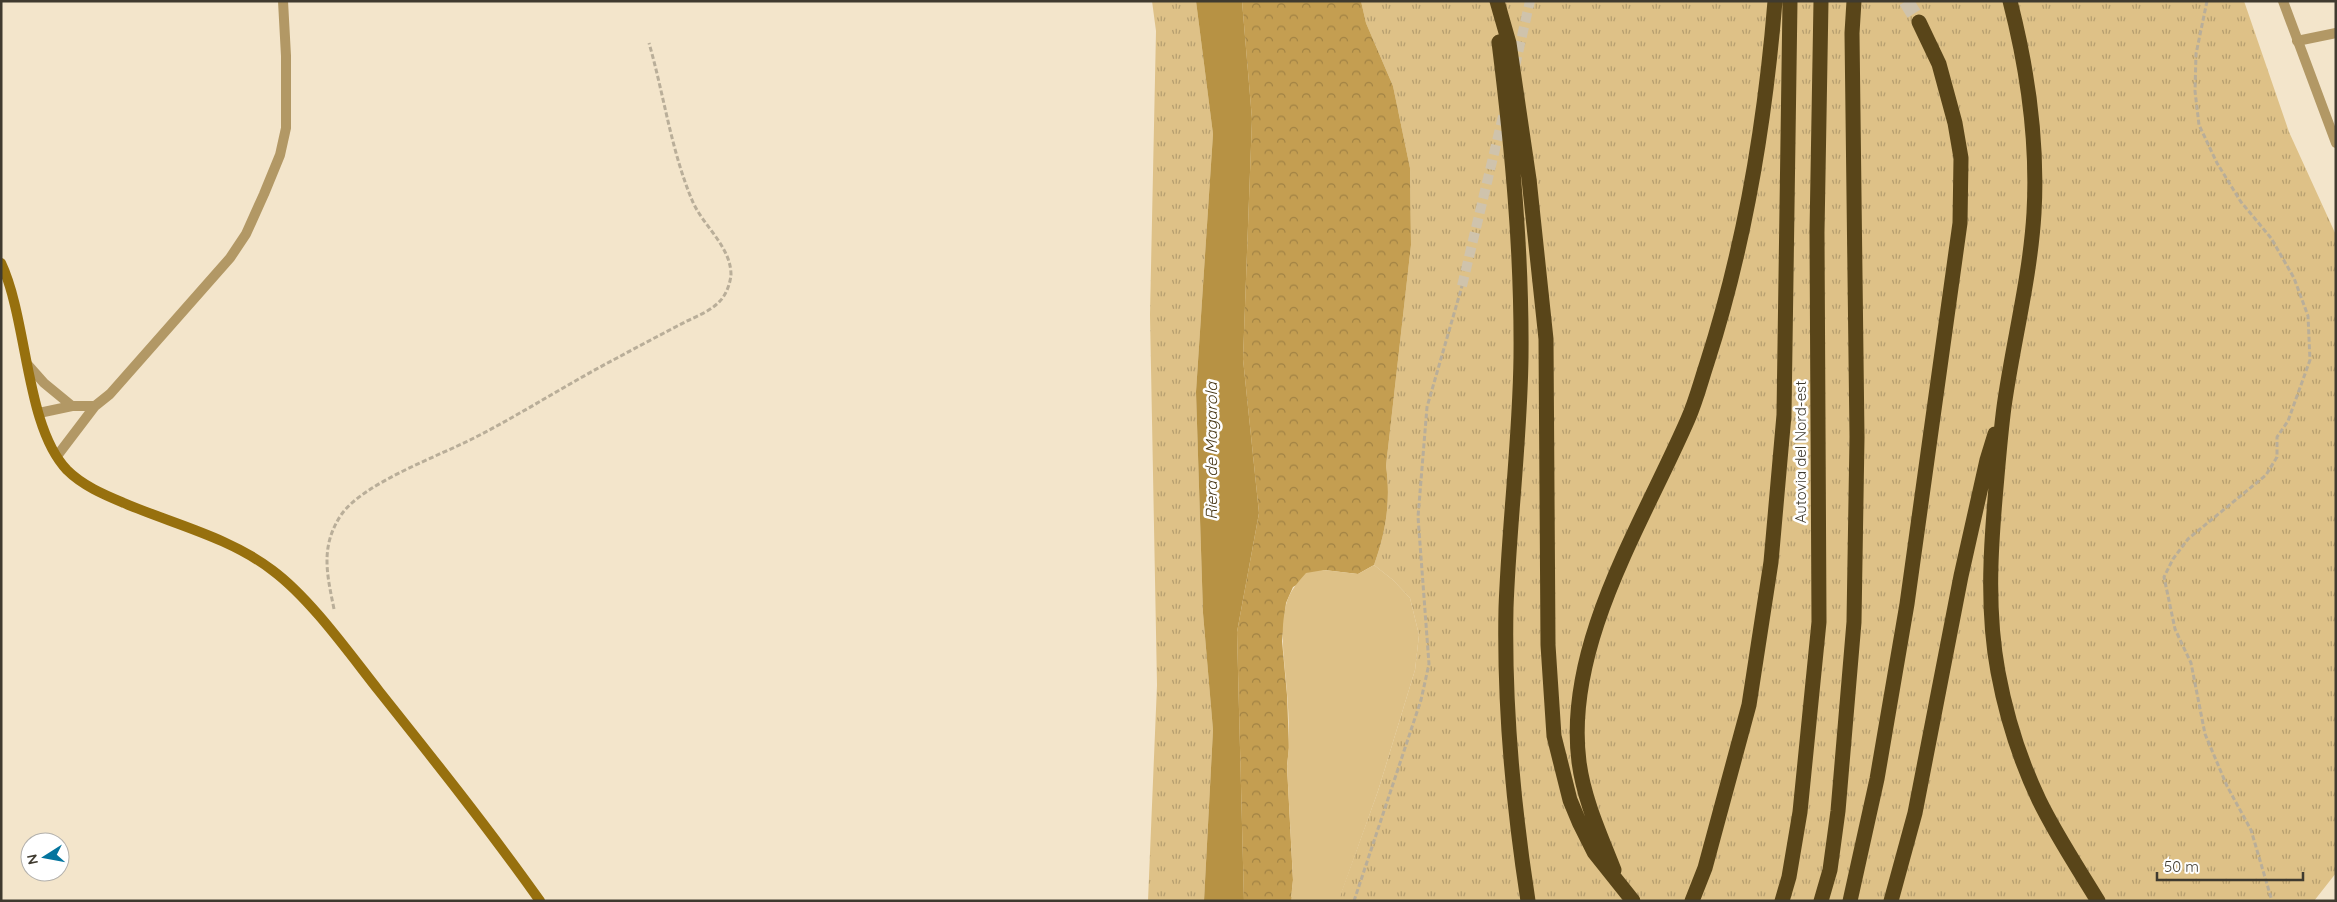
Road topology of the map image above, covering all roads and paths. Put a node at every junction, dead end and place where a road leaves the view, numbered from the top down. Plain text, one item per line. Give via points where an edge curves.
1 (283, 1) edge
2 (1495, 1) edge
3 (1775, 1) edge
4 (1790, 1) edge
5 (1821, 1) edge
6 (1854, 1) edge
7 (2010, 1) edge
8 (2207, 1) edge
9 (2283, 1) edge
10 (1919, 22) tunnel mouth
11 (2336, 33) edge
12 (2297, 41) junction
13 (649, 43) dead end
14 (2336, 143) edge
15 (1, 263) edge
16 (1462, 286) tunnel mouth
17 (28, 365) junction
18 (72, 406) junction
19 (95, 406) junction
20 (2004, 407) junction
21 (39, 413) junction
22 (57, 456) junction
23 (334, 634) junction
24 (1619, 883) junction
25 (540, 901) edge
26 (1354, 901) edge
27 (1528, 901) edge
28 (1633, 901) edge
29 (1692, 901) edge
30 (1782, 901) edge
31 (1821, 901) edge
32 (1850, 901) edge
33 (1891, 901) edge
34 (2098, 901) edge
35 (2272, 901) edge

1 - 19 street via 286,128 280,155 246,234 212,280 110,394
2 - 24 highway via 1509,43 1530,179 1546,339 1548,645 1554,736 1570,800 1580,824 1594,852
2 - 27 highway via 1519,234 1521,358 1506,607 1506,696 1514,804
3 - 24 highway via 1756,169 1740,251 1724,310 1689,417 1622,562 1584,666 1578,706 1579,761 1588,805
4 - 29 highway via 1784,415 1771,562 1749,705 1705,868
5 - 30 highway, Autovia del Nord-est via 1817,232 1819,622 1800,812
6 - 31 highway via 1854,622 1838,811 1830,870
7 - 20 highway via 2029,96 2035,170 2030,250
8 - 35 path via 2196,54 2195,91 2199,125 2241,202 2271,238 2294,278 2308,316 2310,360 2288,421 2277,437 2277,457 2266,476 2188,539 2164,577 2175,629 2191,663 2206,734 2227,786 2252,830
9 - 12 street
10 - 32 highway via 1939,64 1954,122 1961,158 1960,223 1907,604 1878,779
11 - 12 street
12 - 14 street
13 - 23 path via 662,87 677,162 692,203 724,250 730,275 728,288 721,301 698,316 476,437 376,486 352,504 336,524 325,565 336,621
15 - 17 main road via 12,291
16 - 26 path via 1426,417 1418,517 1429,664 1421,700
17 - 18 street
17 - 21 main road
18 - 19 street
18 - 21 street
19 - 22 street
20 - 33 highway via 1986,460 1915,812
20 - 34 highway via 1990,562 1991,616 1998,672 2014,735 2036,792
21 - 22 main road
22 - 23 main road via 67,470 88,486 245,551 274,571
23 - 25 main road
24 - 28 highway

